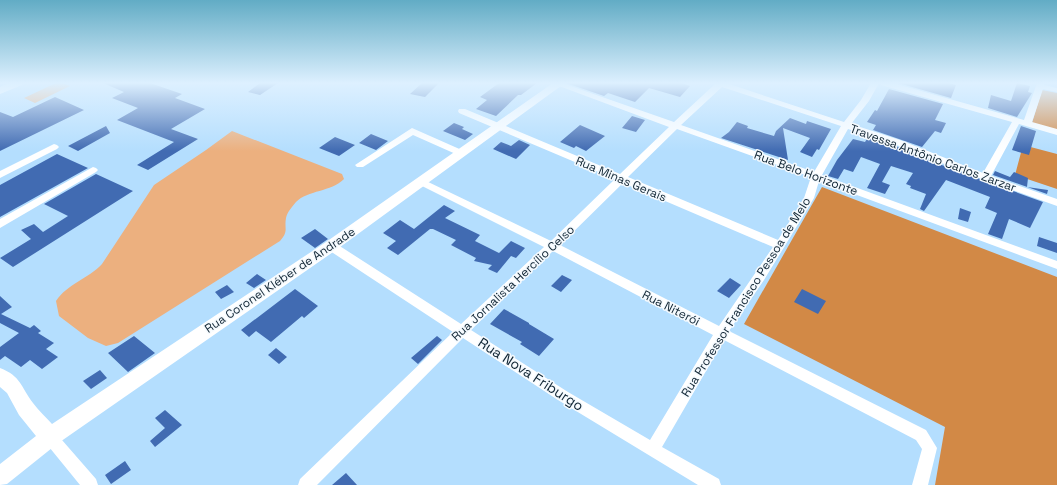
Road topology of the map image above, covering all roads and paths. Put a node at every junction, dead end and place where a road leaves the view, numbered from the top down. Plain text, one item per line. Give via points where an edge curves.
1 (528, 106) edge
2 (619, 106) edge
3 (696, 106) edge
4 (785, 106) edge
5 (861, 106) edge
6 (965, 106) edge
7 (1033, 106) edge
8 (462, 111) dead end
9 (1017, 120) junction
10 (1027, 123) junction
11 (846, 125) junction
12 (675, 126) junction
13 (499, 128) junction
14 (1057, 132) edge
15 (54, 147) dead end
16 (461, 153) junction
17 (360, 165) dead end
18 (93, 170) dead end
19 (0, 175) edge
20 (816, 176) junction
21 (985, 178) junction
22 (622, 179) junction
23 (421, 182) junction
24 (1057, 203) edge
25 (0, 224) edge
26 (780, 245) junction
27 (331, 246) junction
28 (552, 246) junction
29 (1057, 265) edge
30 (463, 330) junction
31 (721, 334) junction
32 (0, 376) edge
33 (50, 438) junction
34 (652, 450) junction
35 (0, 477) edge
36 (90, 485) edge
37 (306, 485) edge
38 (713, 485) edge
39 (920, 485) edge

1 - 13 main road, Rua Coronel Kléber de Andrade
2 - 12 street, Rua Belo Horizonte
3 - 12 street, Rua Jornalista Hercílio Celso
4 - 11 street, Travessa Antônio Carlos Zarzar
5 - 11 street, Rua Professor Francisco Pessoa de Melo
6 - 9 street
7 - 10 street
8 - 13 street, Rua Minas Gerais
9 - 10 street
9 - 21 street
10 - 14 street
11 - 20 street, Rua Professor Francisco Pessoa de Melo
11 - 21 street, Travessa Antônio Carlos Zarzar via 897,142
12 - 20 street, Rua Belo Horizonte
12 - 22 street, Rua Jornalista Hercílio Celso
13 - 16 main road, Rua Coronel Kléber de Andrade
13 - 22 street, Rua Minas Gerais
15 - 19 street
16 - 17 street via 412,131
16 - 23 main road, Rua Coronel Kléber de Andrade
18 - 25 street
20 - 26 street, Rua Professor Francisco Pessoa de Melo via 809,198
20 - 29 street, Rua Belo Horizonte
21 - 24 street, Travessa Antônio Carlos Zarzar
22 - 26 street, Rua Minas Gerais
22 - 28 street, Rua Jornalista Hercílio Celso
23 - 27 main road, Rua Coronel Kléber de Andrade
23 - 28 street, Rua Niterói
26 - 31 street, Rua Professor Francisco Pessoa de Melo
27 - 30 street, Rua Nova Friburgo
27 - 33 main road, Rua Coronel Kléber de Andrade
28 - 30 street, Rua Jornalista Hercílio Celso
28 - 31 street, Rua Niterói
30 - 34 street, Rua Nova Friburgo via 563,396
30 - 37 street, Rua Jornalista Hercílio Celso
31 - 34 street, Rua Professor Francisco Pessoa de Melo
31 - 39 street, Rua Niterói via 921,435 930,448
32 - 33 main road via 14,386 26,408
33 - 35 main road, Rua Coronel Kléber de Andrade
33 - 36 street
34 - 38 street, Rua Nova Friburgo

